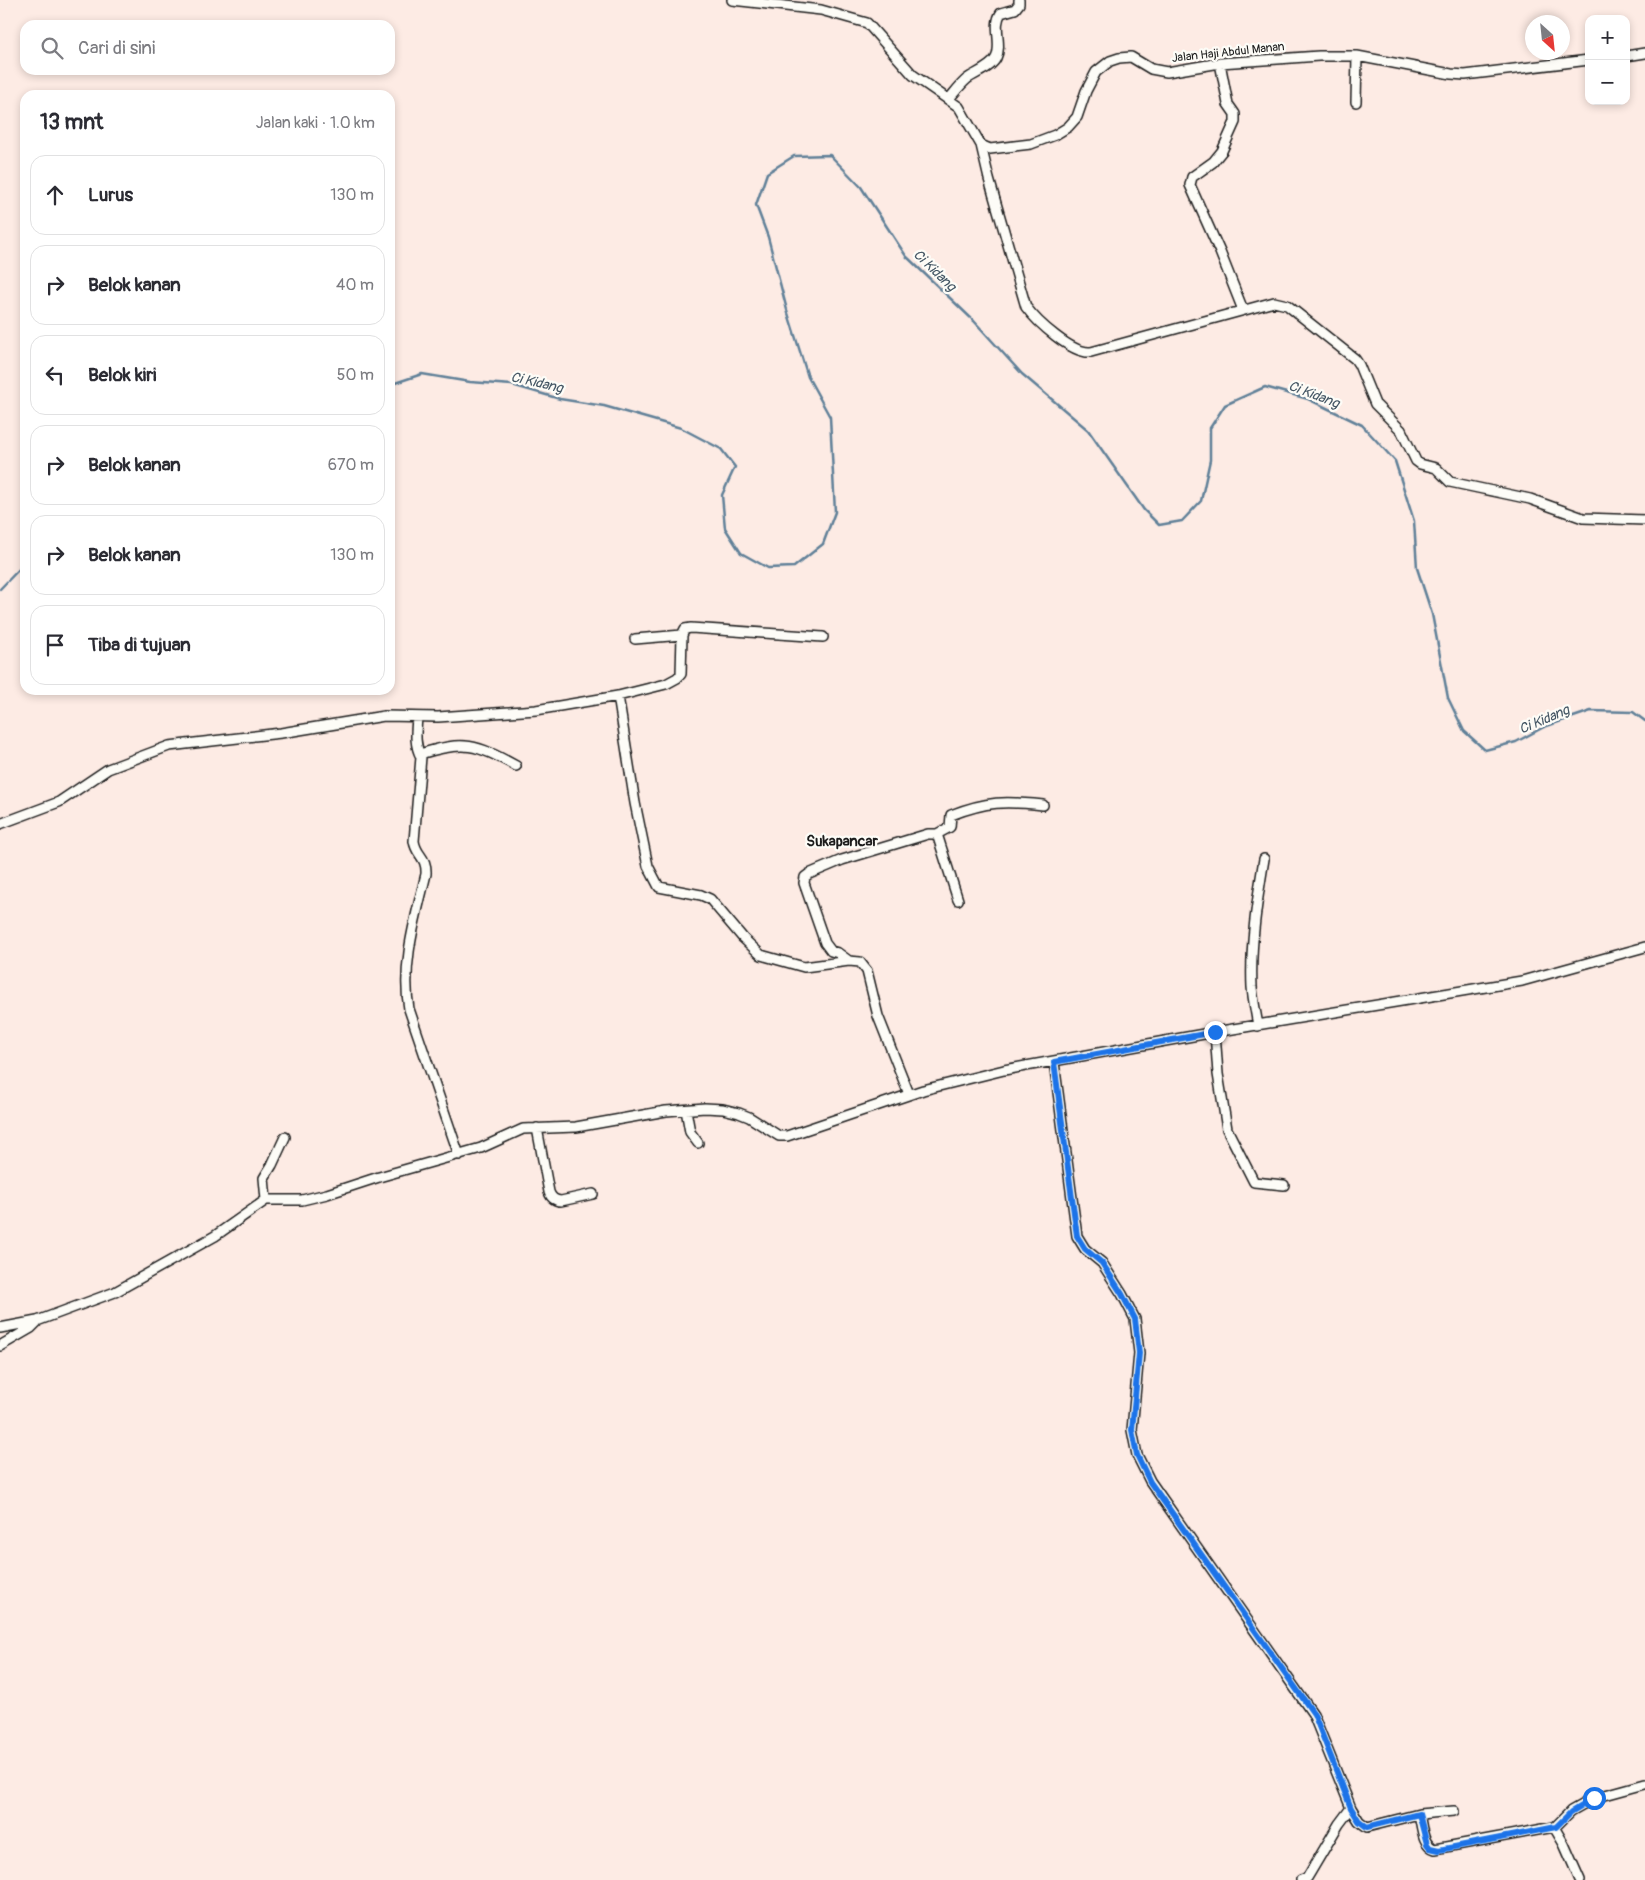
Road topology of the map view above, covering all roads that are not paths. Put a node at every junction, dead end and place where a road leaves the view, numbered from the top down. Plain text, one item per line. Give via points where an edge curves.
1 (732, 0) edge
2 (1019, 0) edge
3 (1645, 53) edge
4 (1630, 55) edge
5 (1357, 56) junction
6 (1585, 61) edge
7 (1220, 63) junction
8 (949, 99) junction
9 (1356, 102) dead end
10 (981, 145) junction
11 (1243, 310) junction
12 (1645, 520) edge
13 (682, 635) junction
14 (823, 637) dead end
15 (635, 639) dead end
16 (618, 696) junction
17 (417, 717) junction
18 (420, 754) junction
19 (516, 766) dead end
20 (1043, 805) dead end
21 (0, 824) edge
22 (937, 834) junction
23 (1264, 859) dead end
24 (958, 900) dead end
25 (1645, 947) edge
26 (849, 961) junction
27 (1258, 1026) junction
28 (1215, 1032) junction
29 (1054, 1062) junction
30 (909, 1094) junction
31 (686, 1110) junction
32 (537, 1128) junction
33 (285, 1137) dead end
34 (698, 1142) dead end
35 (459, 1155) junction
36 (1284, 1185) dead end
37 (593, 1194) dead end
38 (266, 1200) junction
39 (37, 1321) junction
40 (0, 1328) edge
41 (0, 1346) edge
42 (1645, 1784) edge
43 (1351, 1808) junction
44 (1454, 1811) dead end
45 (1419, 1814) junction
46 (1556, 1827) junction
47 (1301, 1880) edge
48 (1580, 1880) edge

1 - 8 street via 820,10 867,23 913,75
2 - 8 street via 1018,7 1001,13 997,19 998,51 995,59 966,80
3 - 4 street
5 - 6 street, Jalan Haji Abdul Manan via 1465,76
5 - 7 street, Jalan Haji Abdul Manan
5 - 9 street
7 - 10 street, Jalan Haji Abdul Manan via 1167,72 1150,69 1131,57 1110,61 1096,72 1077,117 1068,127 1031,144 997,150
7 - 11 street via 1235,122 1222,151 1192,177 1190,185
8 - 10 street via 959,107
10 - 11 street via 1026,306 1058,338 1077,350 1091,352
11 - 12 street via 1274,302 1283,304 1355,359 1375,404 1401,430 1416,461 1436,468 1448,482 1530,499 1583,518
13 - 14 street via 685,629 699,627
13 - 15 street
13 - 16 street via 681,674 677,678 666,684
16 - 17 street via 536,710
16 - 26 street via 648,866 660,887 710,899 761,955 804,968
17 - 18 street via 416,742
17 - 21 street via 384,716 281,733 169,746 112,767 59,802
18 - 19 street via 443,746 470,745
18 - 35 street via 414,841 416,850 427,864 409,949 406,994
20 - 22 street via 984,804 951,815 950,828
22 - 24 street
22 - 26 street via 842,860 805,877 828,949
23 - 27 street via 1252,972
25 - 27 street via 1522,982
26 - 30 street via 860,962 867,971 878,1016
27 - 28 street
28 - 29 street
28 - 36 street via 1227,1129 1254,1182
29 - 30 street via 1004,1070
29 - 43 street via 1077,1236 1085,1249 1102,1263 1135,1319 1139,1353 1132,1430 1137,1455 1150,1482 1314,1714
30 - 31 street via 787,1136 779,1136 749,1117 723,1109
31 - 32 street via 576,1127
31 - 34 street via 690,1132
32 - 35 street via 523,1129
32 - 37 street via 552,1197 561,1201
33 - 38 street via 264,1178
35 - 38 street via 307,1199
38 - 39 street via 215,1236 115,1292
39 - 40 street
39 - 41 street
42 - 46 street via 1594,1798 1571,1812
43 - 45 street via 1367,1827
43 - 47 street via 1307,1878
44 - 45 street
45 - 46 street via 1425,1841 1434,1849
46 - 48 street

